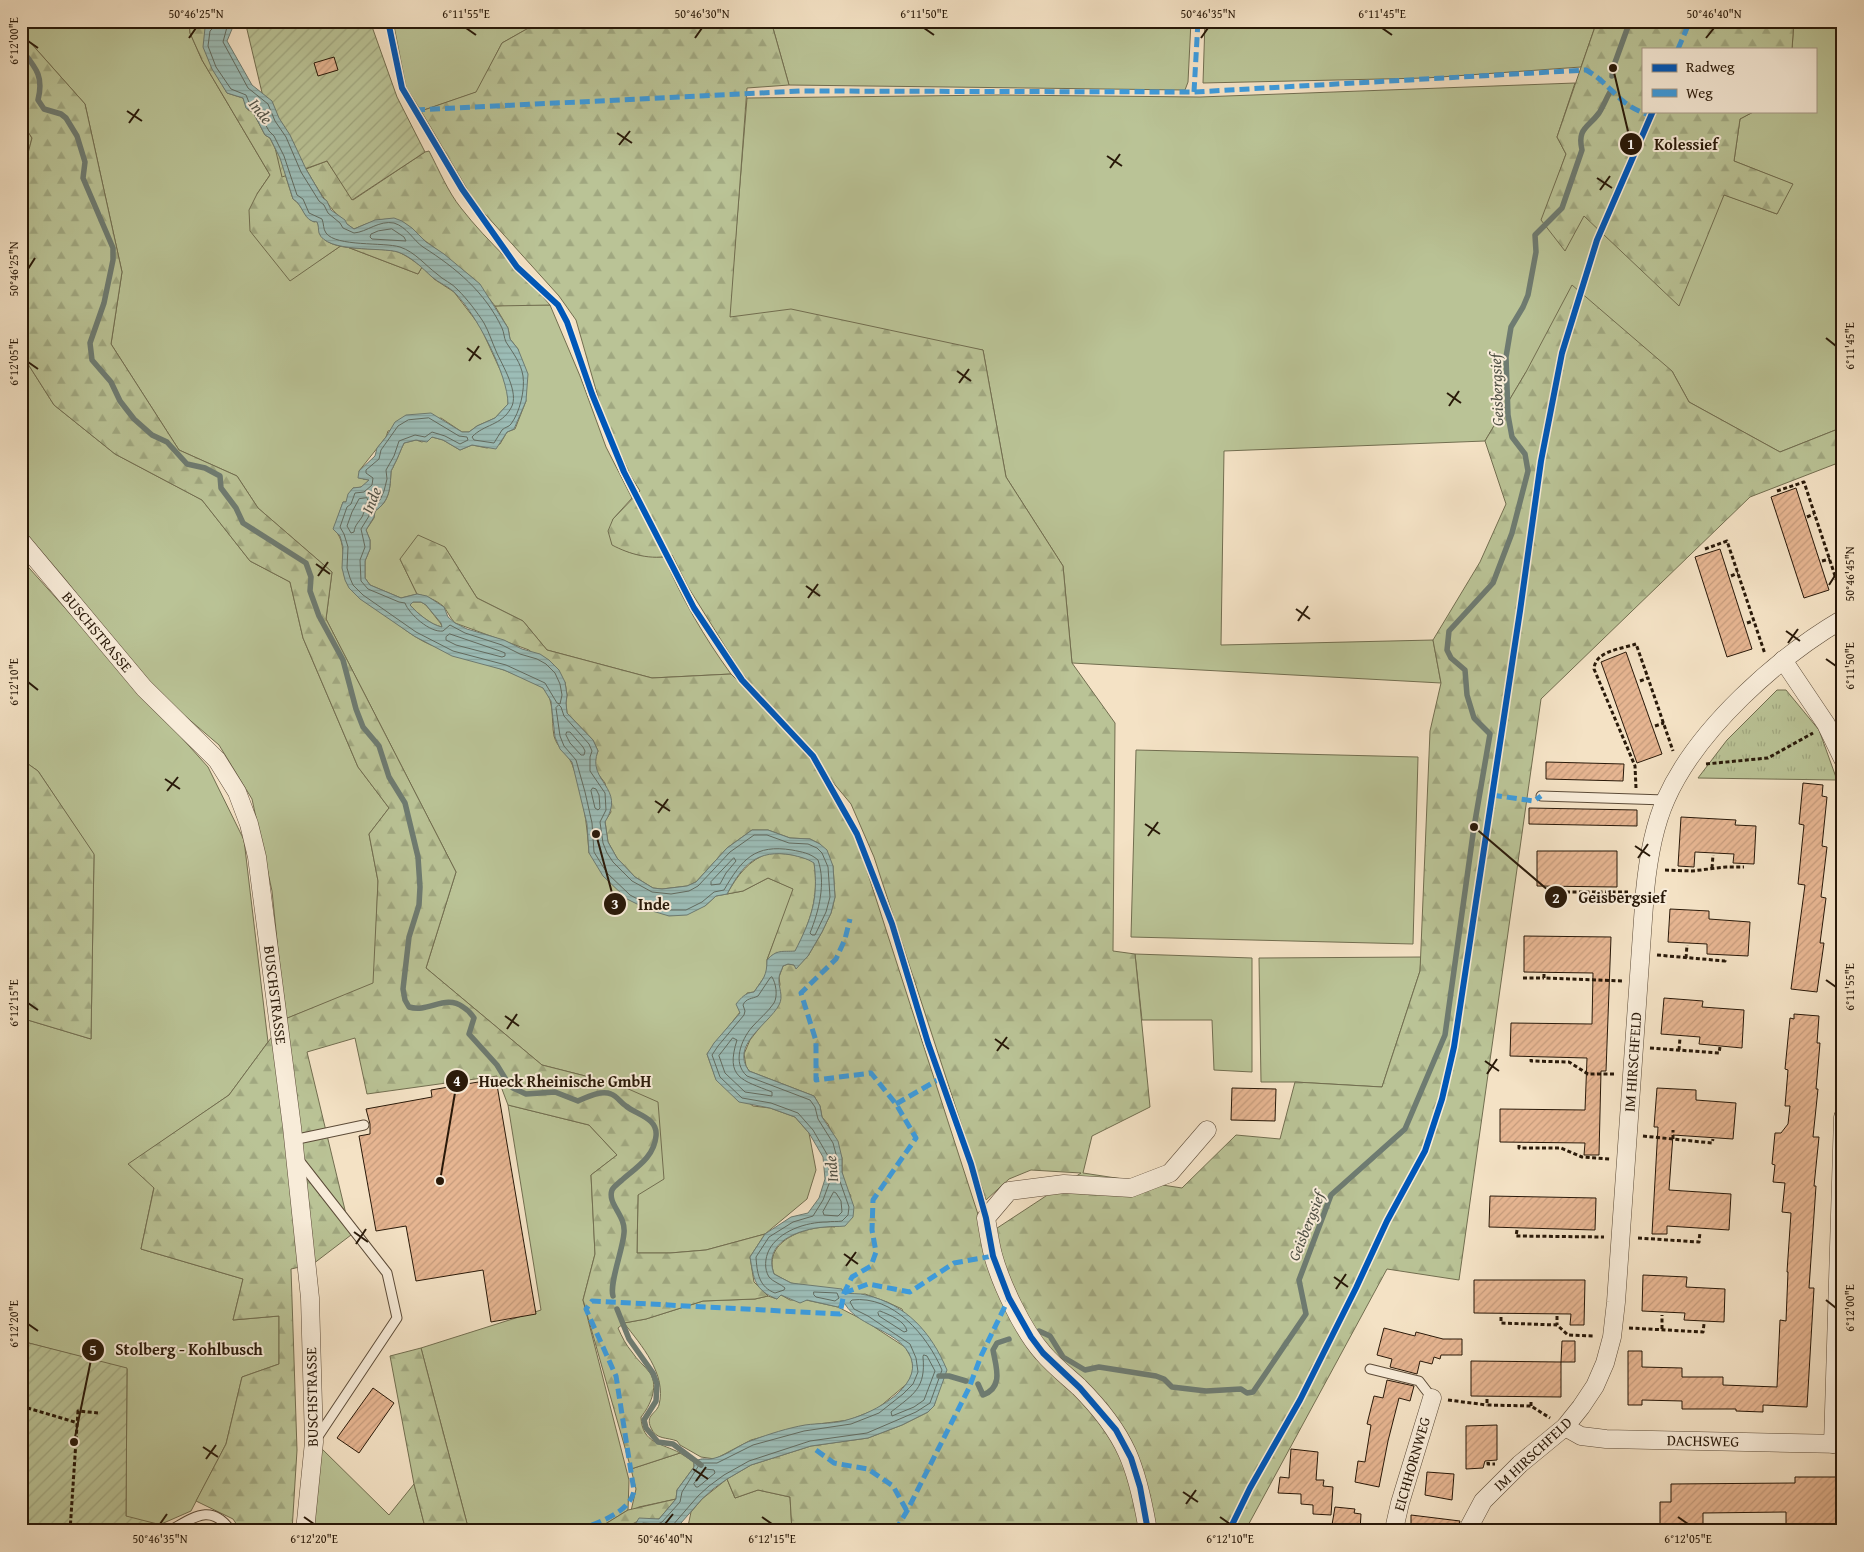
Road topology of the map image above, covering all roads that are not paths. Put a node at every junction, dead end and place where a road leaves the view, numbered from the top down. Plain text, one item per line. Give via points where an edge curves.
1 (21, 541) edge
2 (1843, 618) edge
3 (1777, 664) junction
4 (1843, 759) edge
5 (1541, 796) dead end
6 (1665, 800) junction
7 (1843, 1117) edge
8 (364, 1125) dead end
9 (1207, 1130) dead end
10 (294, 1141) junction
11 (1370, 1369) dead end
12 (1432, 1398) joint
13 (1565, 1427) junction
14 (314, 1442) junction
15 (1838, 1444) edge
16 (169, 1531) edge
17 (231, 1531) edge
18 (305, 1531) edge
19 (1148, 1531) edge
20 (1395, 1531) edge
21 (1467, 1531) edge

1 - 10 street, BUSCHSTRASSE via 144,688 217,760 237,792 257,857
2 - 3 street, IM HIRSCHFELD
3 - 4 street via 1826,724
3 - 6 street, IM HIRSCHFELD via 1718,722 1684,766
5 - 6 lane
6 - 13 street, IM HIRSCHFELD via 1652,842 1644,891 1613,1332 1595,1386
7 - 15 street
8 - 10 lane
9 - 19 street via 1170,1173 1131,1188 1064,1184 1009,1191 986,1218 993,1256 1031,1338 1116,1430 1131,1458
10 - 14 street, BUSCHSTRASSE via 310,1298
10 - 14 lane via 387,1273 397,1318
11 - 12 lane via 1419,1381
12 - 20 street, EICHHORNWEG via 1400,1503
13 - 15 street, DACHSWEG via 1581,1436 1606,1439
13 - 21 street, IM HIRSCHFELD via 1520,1464 1495,1490
14 - 18 street, BUSCHSTRASSE
16 - 17 lane via 200,1515 210,1514

